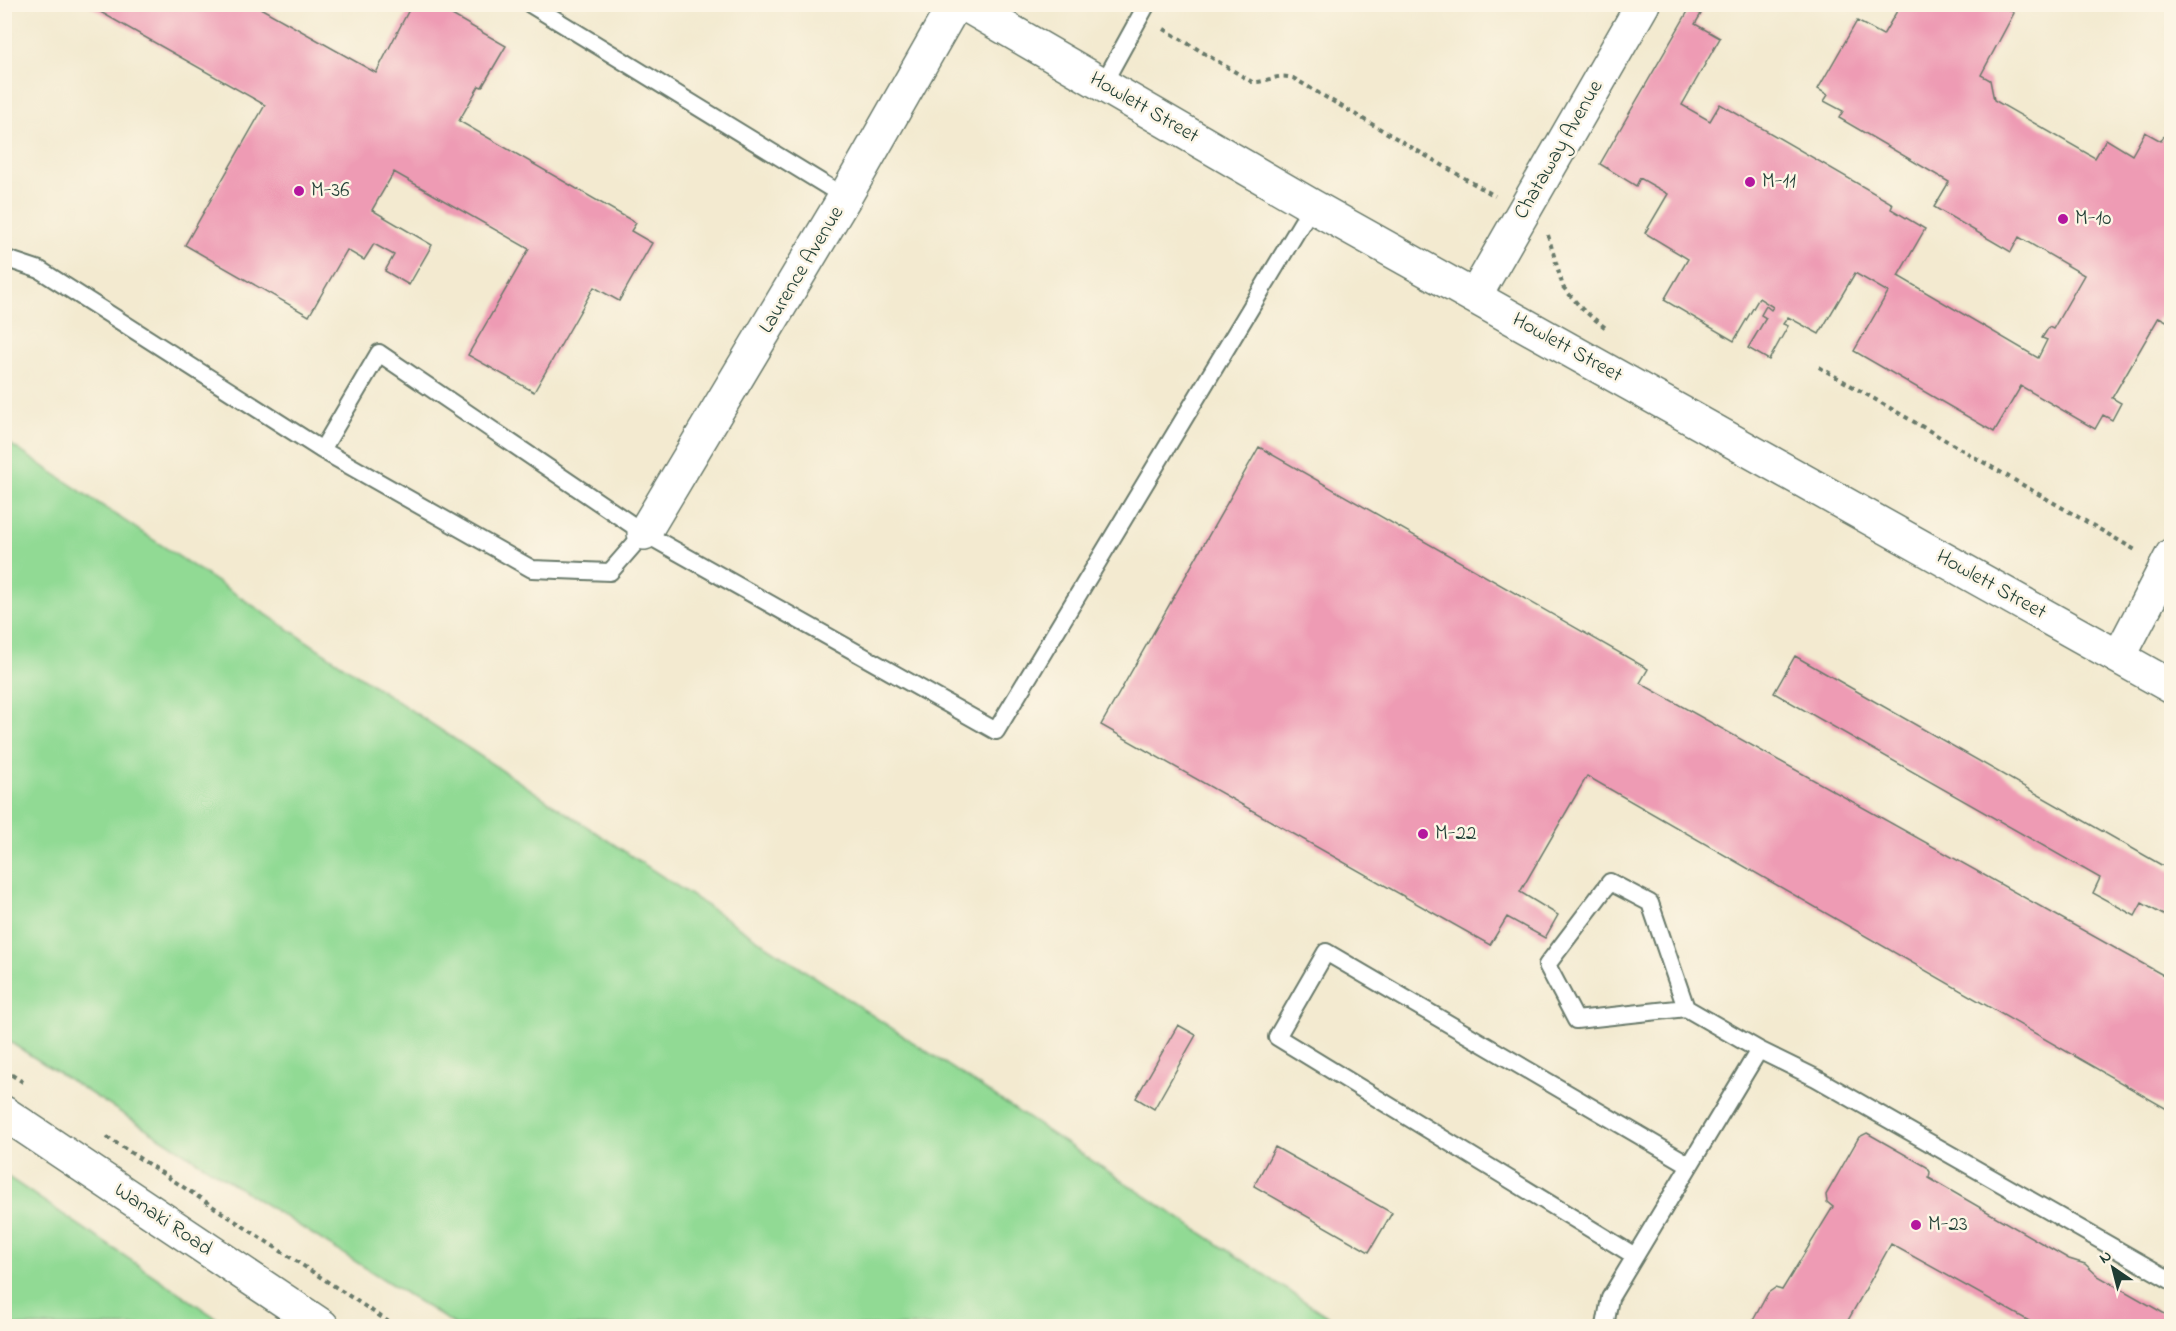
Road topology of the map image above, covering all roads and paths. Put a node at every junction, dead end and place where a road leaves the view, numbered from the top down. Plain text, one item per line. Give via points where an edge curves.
1 (530, 4) edge
2 (955, 4) edge
3 (964, 4) edge
4 (1643, 4) edge
5 (1144, 9) edge
6 (1103, 84) junction
7 (845, 197) junction
8 (1312, 206) junction
9 (1523, 213) junction
10 (4, 258) edge
11 (1474, 296) junction
12 (1613, 334) dead end
13 (1819, 367) dead end
14 (322, 450) junction
15 (644, 533) junction
16 (2168, 561) edge
17 (2119, 657) junction
18 (2172, 687) edge
19 (1686, 1008) junction
20 (1759, 1050) junction
21 (4, 1070) edge
22 (24, 1083) dead end
23 (4, 1113) edge
24 (105, 1136) dead end
25 (1690, 1165) junction
26 (1635, 1256) junction
27 (2172, 1281) edge
28 (322, 1326) edge
29 (395, 1326) edge
30 (1605, 1326) edge

1 - 7 lane
2 - 7 street, Laurence Avenue
3 - 6 street, Howlett Street
4 - 9 street, Chataway Avenue
5 - 6 lane
5 - 9 path via 1252,82 1293,78
6 - 8 street, Howlett Street
7 - 15 street, Laurence Avenue
8 - 11 street, Howlett Street
8 - 15 lane via 996,731
9 - 11 street, Chataway Avenue
9 - 12 path via 1546,230 1567,292
10 - 14 lane via 40,270
11 - 17 street, Howlett Street
13 - 16 path
14 - 15 lane via 532,569 610,572
14 - 15 lane via 380,353
16 - 17 street
17 - 18 street, Howlett Street
19 - 19 lane via 1576,1020 1547,965 1610,882 1650,903
19 - 20 lane
20 - 25 lane
20 - 27 lane via 1816,1078
21 - 22 path
23 - 28 street, Wanaki Road
24 - 29 path
25 - 26 lane
25 - 26 lane via 1326,952 1277,1036
26 - 30 lane via 1610,1298

